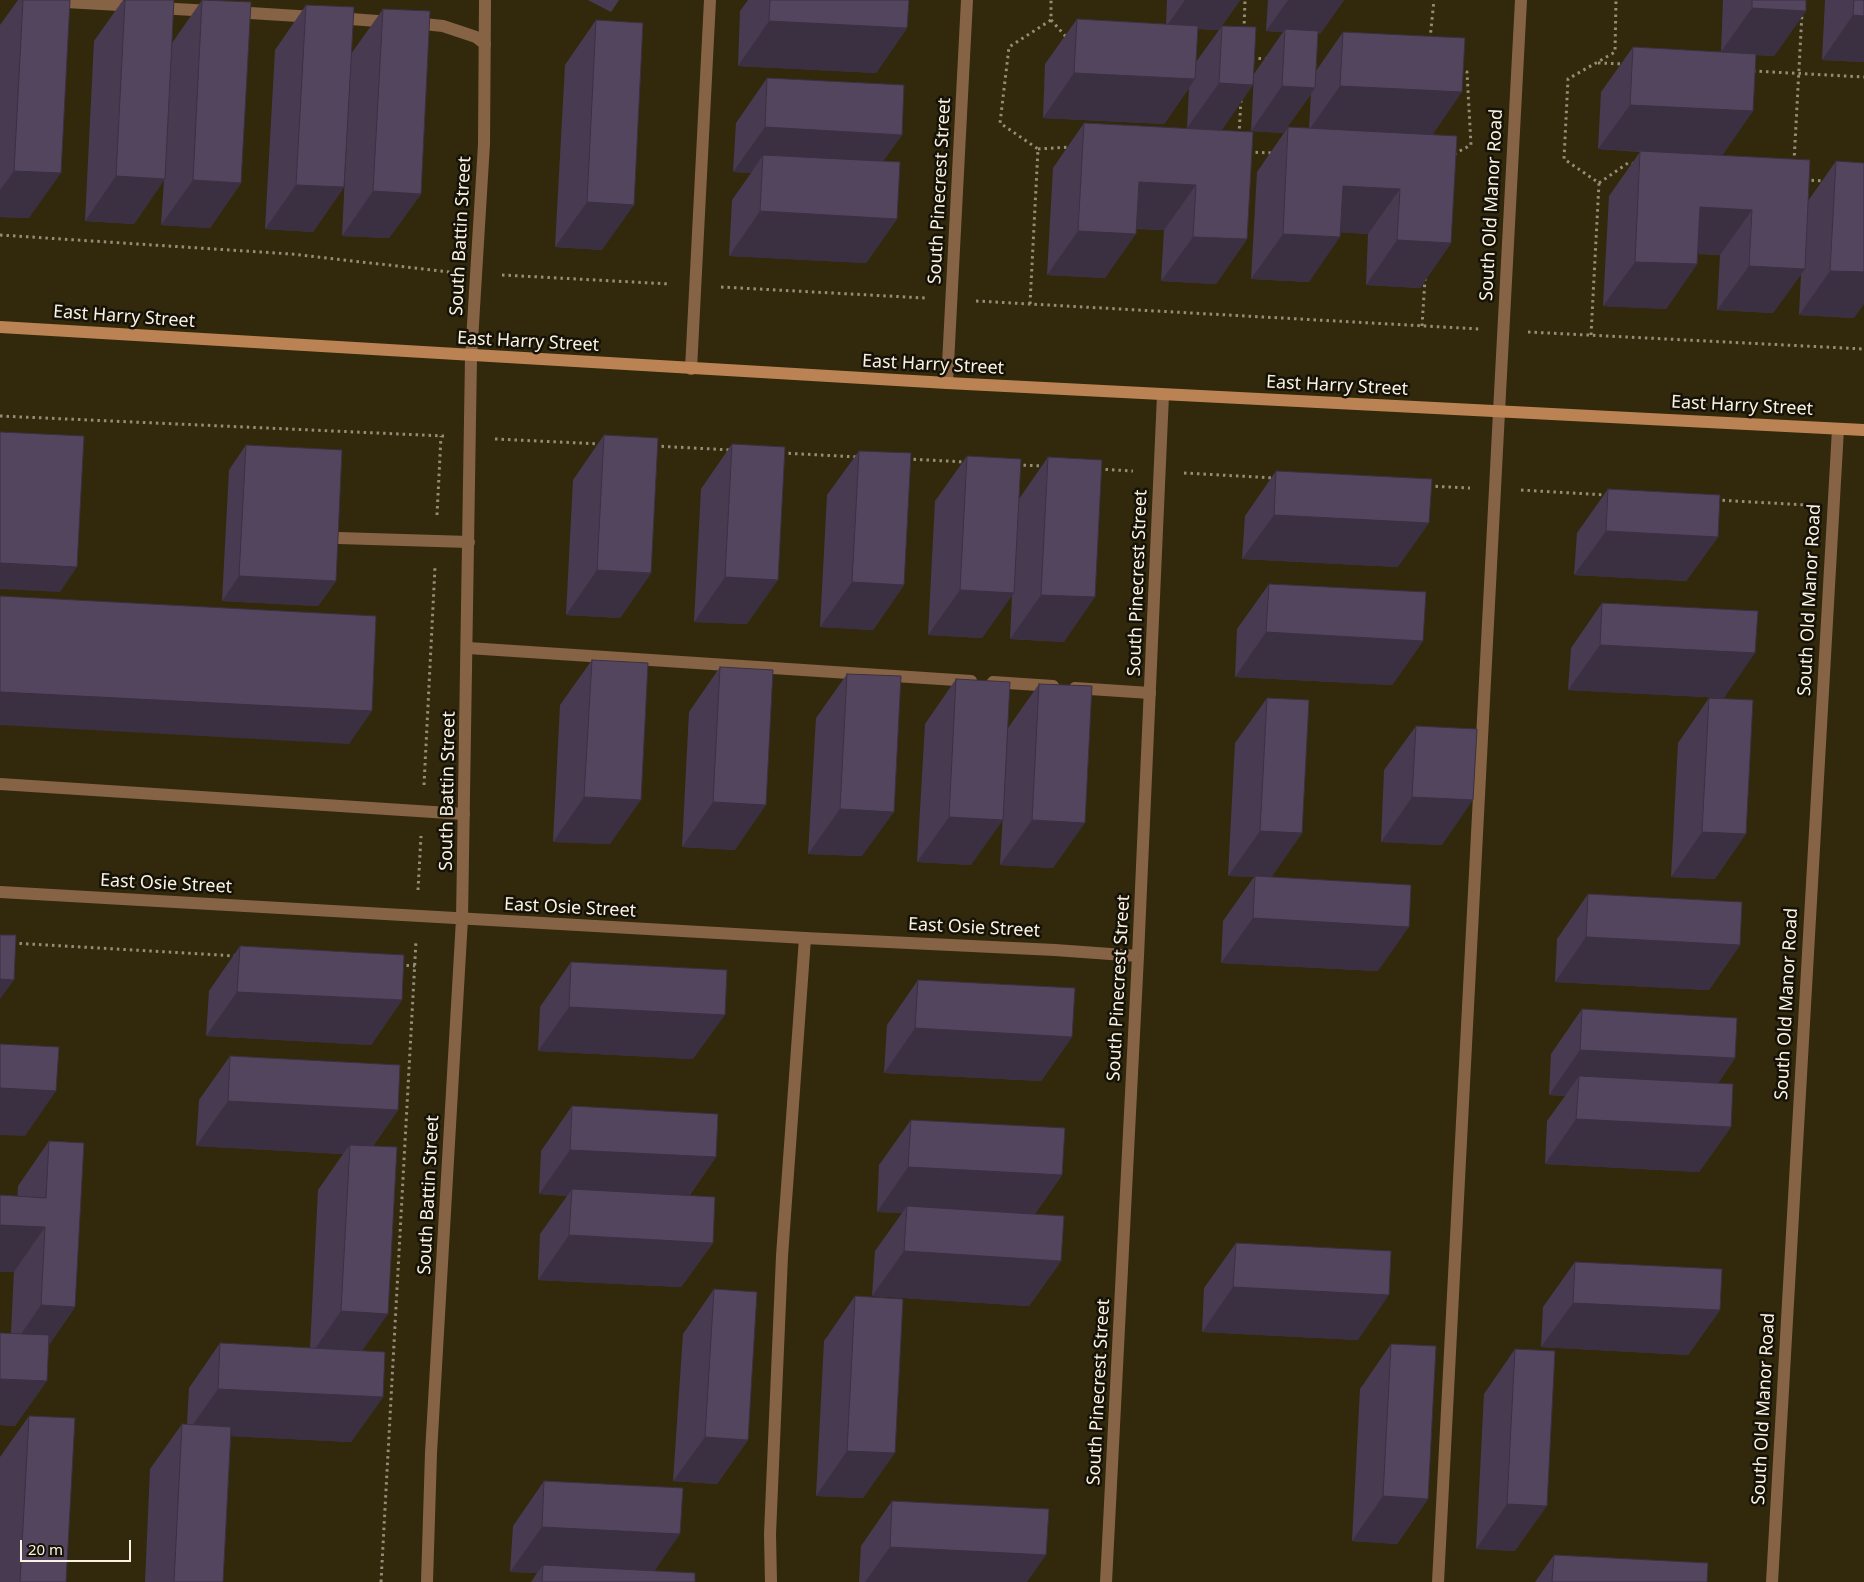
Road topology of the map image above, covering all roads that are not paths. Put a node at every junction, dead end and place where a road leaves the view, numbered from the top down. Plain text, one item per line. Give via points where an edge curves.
1 (30, 0) edge
2 (485, 0) edge
3 (710, 0) edge
4 (967, 0) edge
5 (1521, 0) edge
6 (485, 44) junction
7 (0, 327) edge
8 (471, 357) junction
9 (691, 369) junction
10 (947, 383) junction
11 (1163, 395) junction
12 (1499, 412) junction
13 (1838, 429) junction
14 (1864, 430) edge
15 (338, 538) edge
16 (469, 542) junction
17 (468, 648) junction
18 (1150, 693) junction
19 (0, 784) edge
20 (464, 814) junction
21 (0, 892) edge
22 (462, 919) junction
23 (804, 938) junction
24 (1138, 956) junction
25 (427, 1582) edge
26 (771, 1582) edge
27 (1106, 1582) edge
28 (1438, 1582) edge
29 (1772, 1582) edge

1 - 6 street via 416,23 443,26 476,37
2 - 6 street, South Battin Street
3 - 9 street
4 - 10 street, South Pinecrest Street
5 - 12 street, South Old Manor Road
6 - 8 street, South Battin Street via 484,144
7 - 8 main road, East Harry Street
8 - 9 main road, East Harry Street
8 - 16 street, South Battin Street
9 - 10 main road, East Harry Street
10 - 11 main road, East Harry Street
11 - 12 main road, East Harry Street
11 - 18 street, South Pinecrest Street
12 - 13 main road, East Harry Street
12 - 28 street, South Old Manor Road
13 - 14 main road, East Harry Street
13 - 29 street, South Old Manor Road
15 - 16 street
16 - 17 street, South Battin Street
17 - 18 street
17 - 20 street, South Battin Street
18 - 24 street, South Pinecrest Street
19 - 20 street
20 - 22 street, South Battin Street
21 - 22 street, East Osie Street
22 - 23 street, East Osie Street
22 - 25 street, South Battin Street via 431,1453
23 - 24 street, East Osie Street
23 - 26 street via 782,1256 770,1534
24 - 27 street, South Pinecrest Street

